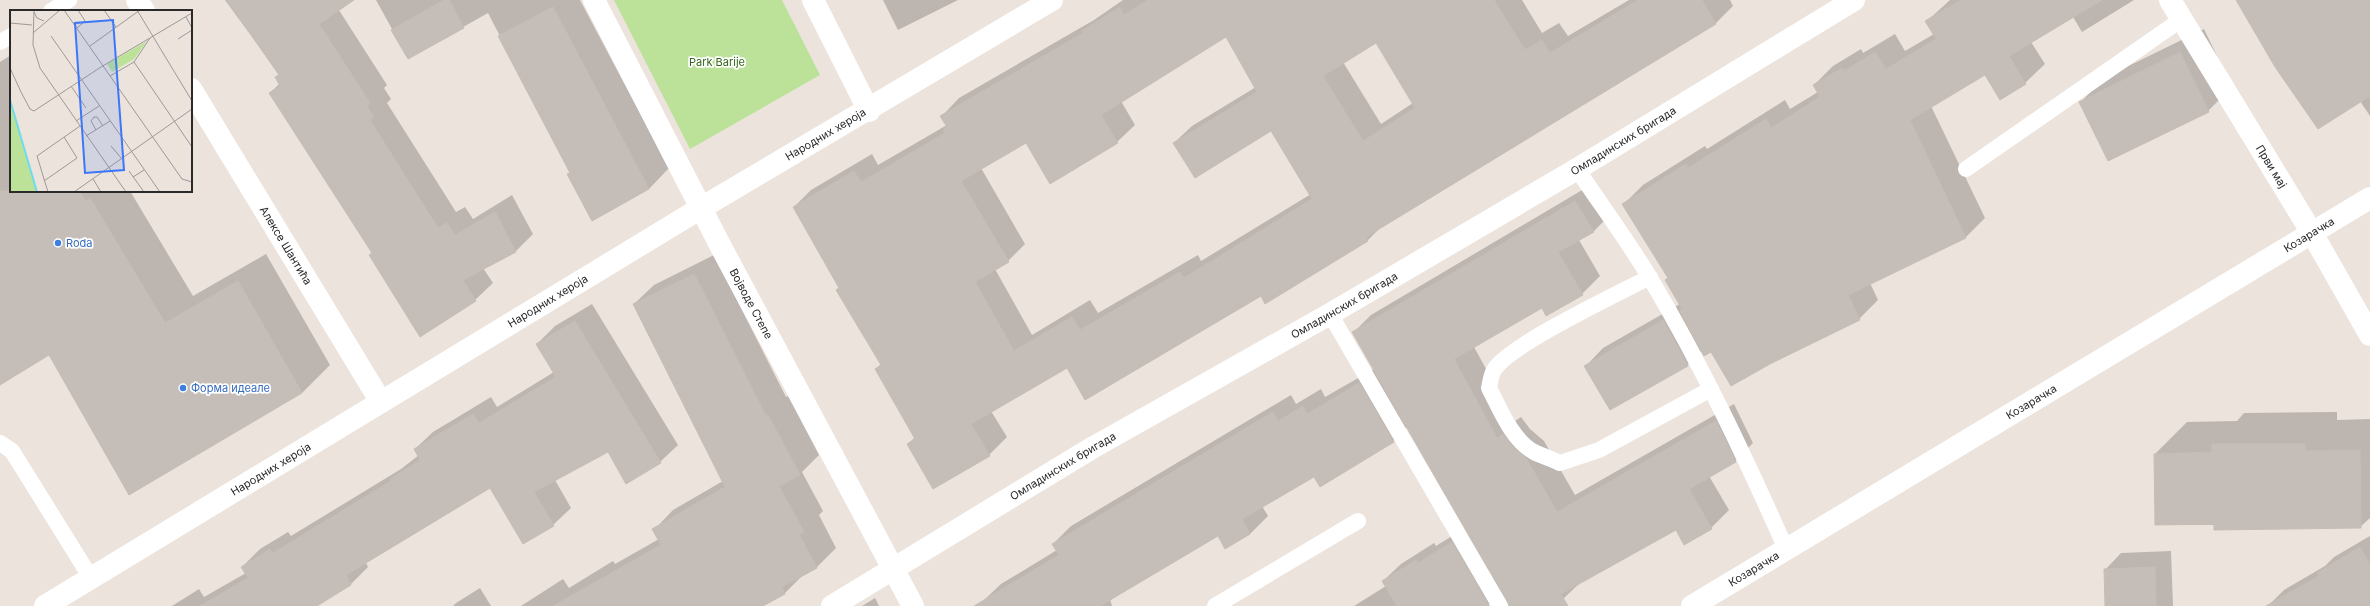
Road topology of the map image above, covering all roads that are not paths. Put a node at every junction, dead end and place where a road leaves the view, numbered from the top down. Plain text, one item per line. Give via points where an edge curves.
1 (69, 0) edge
2 (137, 0) edge
3 (594, 0) edge
4 (813, 0) edge
5 (1052, 0) edge
6 (1854, 0) edge
7 (2170, 0) edge
8 (53, 10) edge
9 (143, 10) edge
10 (2182, 19) junction
11 (10, 37) edge
12 (0, 42) edge
13 (192, 91) edge
14 (869, 111) junction
15 (1577, 169) junction
16 (1966, 169) dead end
17 (2370, 198) edge
18 (701, 208) junction
19 (2312, 233) junction
20 (1650, 277) junction
21 (1330, 314) junction
22 (2370, 335) edge
23 (1711, 389) junction
24 (381, 402) junction
25 (0, 443) edge
26 (1358, 521) dead end
27 (1786, 549) junction
28 (892, 569) junction
29 (91, 578) junction
30 (45, 606) edge
31 (832, 606) edge
32 (913, 606) edge
33 (1215, 606) edge
34 (1500, 606) edge
35 (1692, 606) edge

1 - 8 lane
2 - 9 street
3 - 18 street, Војводе Степе
4 - 14 street
5 - 14 street, Народних хероја
6 - 15 street, Омладинских бригада
7 - 10 street, Први мај
10 - 16 lane
10 - 19 street, Први мај
11 - 12 lane
13 - 24 street, Алексе Шантића
14 - 18 street, Народних хероја
15 - 20 lane
15 - 21 street, Омладинских бригада
17 - 19 street, Козарачка
18 - 24 street, Народних хероја
18 - 28 street, Војводе Степе
19 - 22 street, Први мај
19 - 27 street, Козарачка
20 - 23 lane
20 - 23 lane via 1539,336 1494,370 1489,388 1503,414 1519,440 1533,452 1560,463 1599,450
21 - 28 street, Омладинских бригада via 1092,448
21 - 34 lane
23 - 27 lane
24 - 29 street, Народних хероја
25 - 29 lane via 12,451
26 - 33 lane
27 - 35 street, Козарачка
28 - 31 street, Омладинских бригада
28 - 32 street, Војводе Степе
29 - 30 street, Народних хероја

